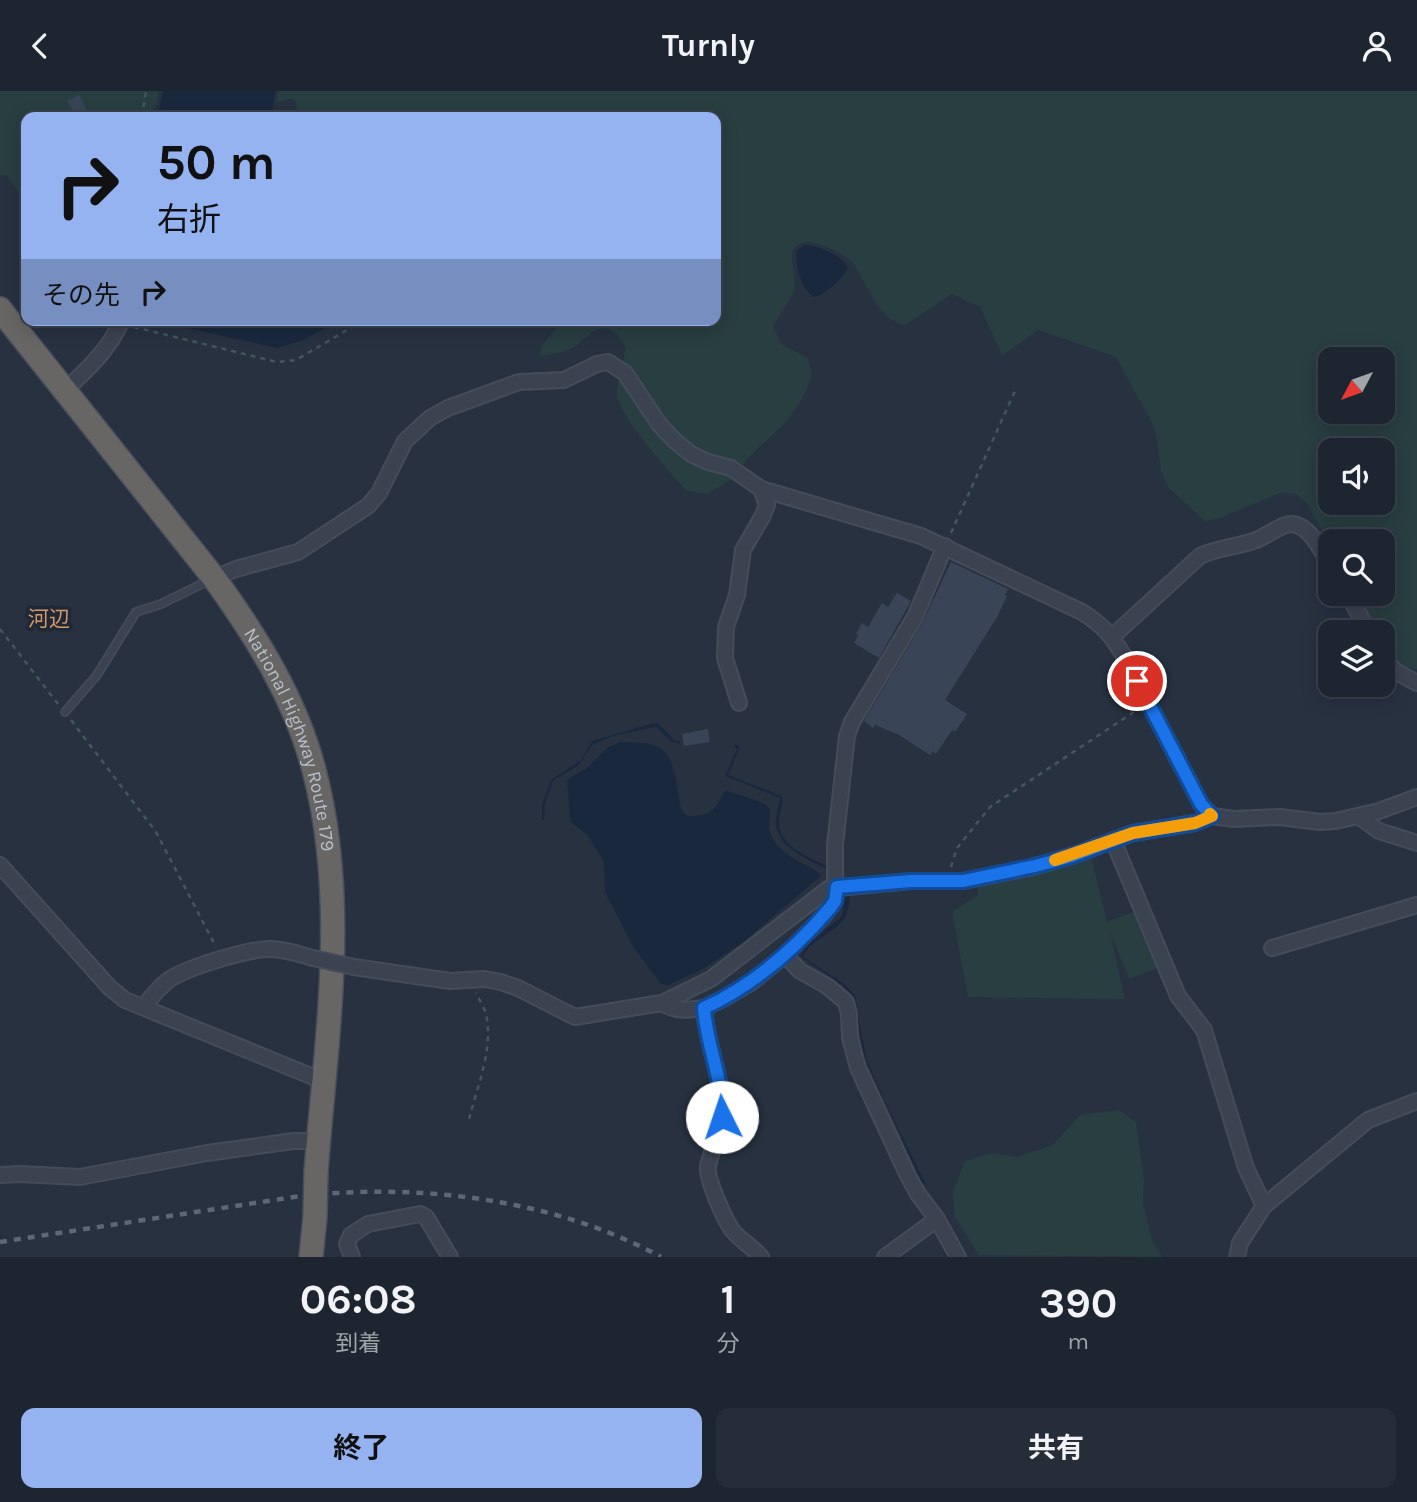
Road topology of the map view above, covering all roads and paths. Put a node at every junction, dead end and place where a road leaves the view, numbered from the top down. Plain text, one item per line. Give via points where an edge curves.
1 (146, 91) edge
2 (143, 112) edge
3 (0, 309) edge
4 (118, 326) edge
5 (137, 326) edge
6 (354, 326) edge
7 (64, 391) junction
8 (1015, 391) dead end
9 (761, 489) junction
10 (1318, 544) edge
11 (945, 546) junction
12 (215, 577) junction
13 (0, 629) edge
14 (1113, 636) junction
15 (1395, 671) edge
16 (1417, 683) edge
17 (739, 703) dead end
18 (1149, 703) junction
19 (65, 712) junction
20 (1417, 797) edge
21 (1212, 816) junction
22 (1358, 816) junction
23 (1113, 840) junction
24 (1417, 843) edge
25 (0, 865) edge
26 (947, 882) junction
27 (837, 887) junction
28 (1417, 905) edge
29 (1272, 948) dead end
30 (785, 955) junction
31 (223, 960) junction
32 (470, 980) junction
33 (662, 1003) junction
34 (144, 1007) junction
35 (704, 1008) junction
36 (323, 1081) junction
37 (1417, 1101) edge
38 (469, 1119) dead end
39 (318, 1141) junction
40 (0, 1175) edge
41 (1264, 1206) junction
42 (937, 1219) junction
43 (310, 1256) edge
44 (352, 1257) edge
45 (450, 1257) edge
46 (761, 1257) edge
47 (885, 1257) edge
48 (958, 1257) edge
49 (1237, 1257) edge

1 - 2 path
3 - 7 highway, National Highway Route 179
4 - 7 street via 96,361
5 - 6 path via 277,362 296,360
7 - 12 highway, National Highway Route 179
8 - 11 path
9 - 11 street
9 - 12 street via 731,468 691,454 659,424 625,373 608,362 597,363 564,380 519,382 430,418 405,441 368,506 298,552
9 - 17 street via 766,505 743,550 737,595 726,627 725,658
10 - 14 street via 1293,523 1261,539 1213,550 1200,556
11 - 14 street via 1082,612
11 - 27 street via 915,617 847,736 835,845
12 - 19 lane via 136,612 97,675
12 - 36 highway, National Highway Route 179 via 267,658 314,768 327,829 332,886 333,947
13 - 19 path
14 - 18 street
15 - 16 street
18 - 21 street via 1201,804
18 - 26 path via 990,807 957,848
19 - 31 path via 156,832
20 - 22 street
21 - 22 street via 1320,822
21 - 23 street
22 - 24 street via 1379,831
23 - 26 street via 1035,866
23 - 41 street via 1178,996 1204,1030 1246,1168
25 - 34 street via 110,988
26 - 27 street
27 - 30 street via 830,908
27 - 33 street via 828,889 711,979
28 - 29 street
30 - 35 street via 752,982
30 - 42 street via 800,971 846,1002 849,1038 858,1067 908,1176
31 - 32 street, bridge via 282,950 354,967
31 - 34 street via 168,980
32 - 33 street via 518,988 575,1017
32 - 38 path via 487,1016 488,1033
33 - 35 street via 685,1011
34 - 36 street
35 - 46 street via 722,1101 707,1168 709,1178 733,1231
36 - 39 highway, National Highway Route 179
37 - 41 street via 1368,1120
39 - 40 street via 207,1153 80,1177
39 - 43 highway, National Highway Route 179, bridge
41 - 49 street via 1240,1243
42 - 47 street
42 - 48 street
44 - 45 street via 347,1244 351,1234 385,1219 420,1214

